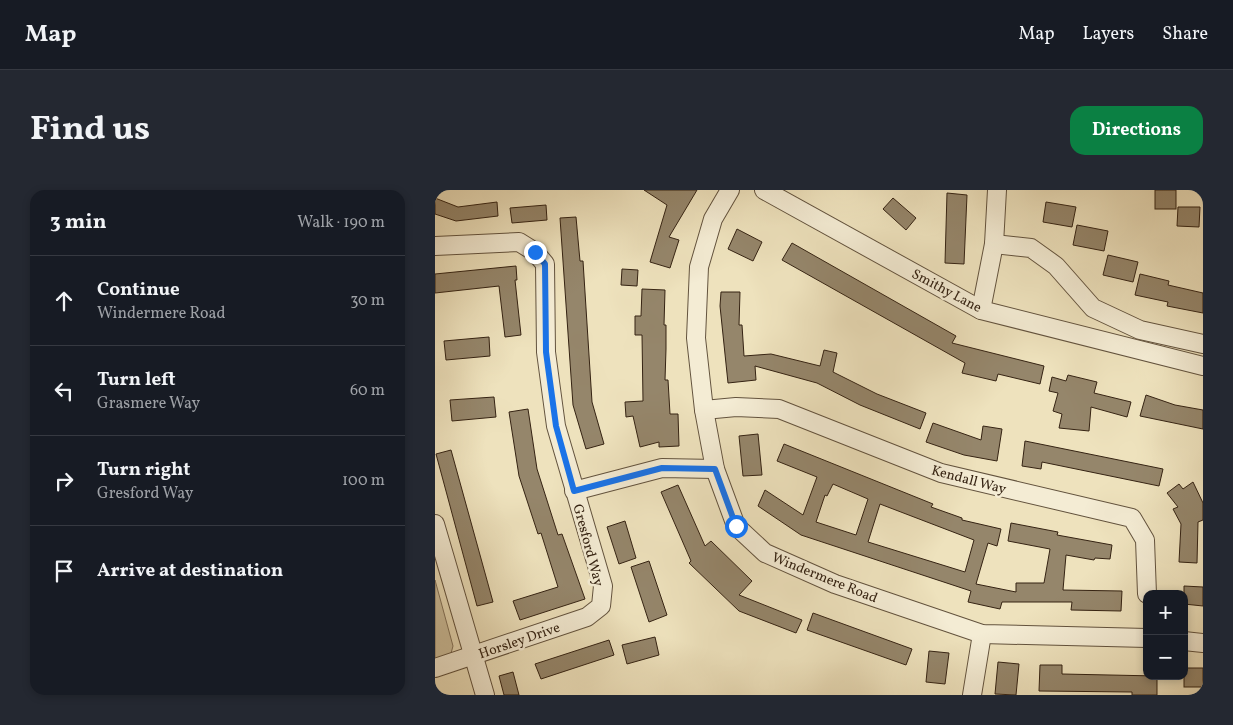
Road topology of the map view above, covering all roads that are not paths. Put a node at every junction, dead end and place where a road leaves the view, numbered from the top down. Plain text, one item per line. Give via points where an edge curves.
1 (730, 190) edge
2 (764, 190) edge
3 (997, 190) edge
4 (436, 244) edge
5 (994, 244) junction
6 (981, 310) junction
7 (1203, 344) edge
8 (1203, 366) edge
9 (704, 410) junction
10 (715, 469) junction
11 (574, 491) junction
12 (435, 524) edge
13 (1147, 590) edge
14 (601, 606) joint
15 (982, 634) junction
16 (1143, 638) edge
17 (1188, 641) edge
18 (1203, 643) edge
19 (472, 655) junction
20 (435, 668) edge
21 (485, 695) edge
22 (973, 695) edge

1 - 9 street, Windermere Road via 713,219 699,267 696,338
2 - 6 street, Smithy Lane
3 - 5 street
4 - 11 street, Gresford Way via 519,242 535,252 545,264 546,352 556,426
5 - 6 street
5 - 7 street via 1031,248 1056,266 1093,308 1140,330
6 - 8 street, Smithy Lane
9 - 10 street, Windermere Road
9 - 13 street, Kendall Way via 737,407 779,409 941,474 1132,518 1145,540
10 - 11 street via 662,468
10 - 15 street, Windermere Road via 736,526 765,553 835,584
11 - 14 street, Gresford Way via 603,586
12 - 19 street
14 - 19 street, Horsley Drive via 587,617
15 - 16 street, Windermere Road
15 - 22 street
17 - 18 street
19 - 20 street, Horsley Drive
19 - 21 street

